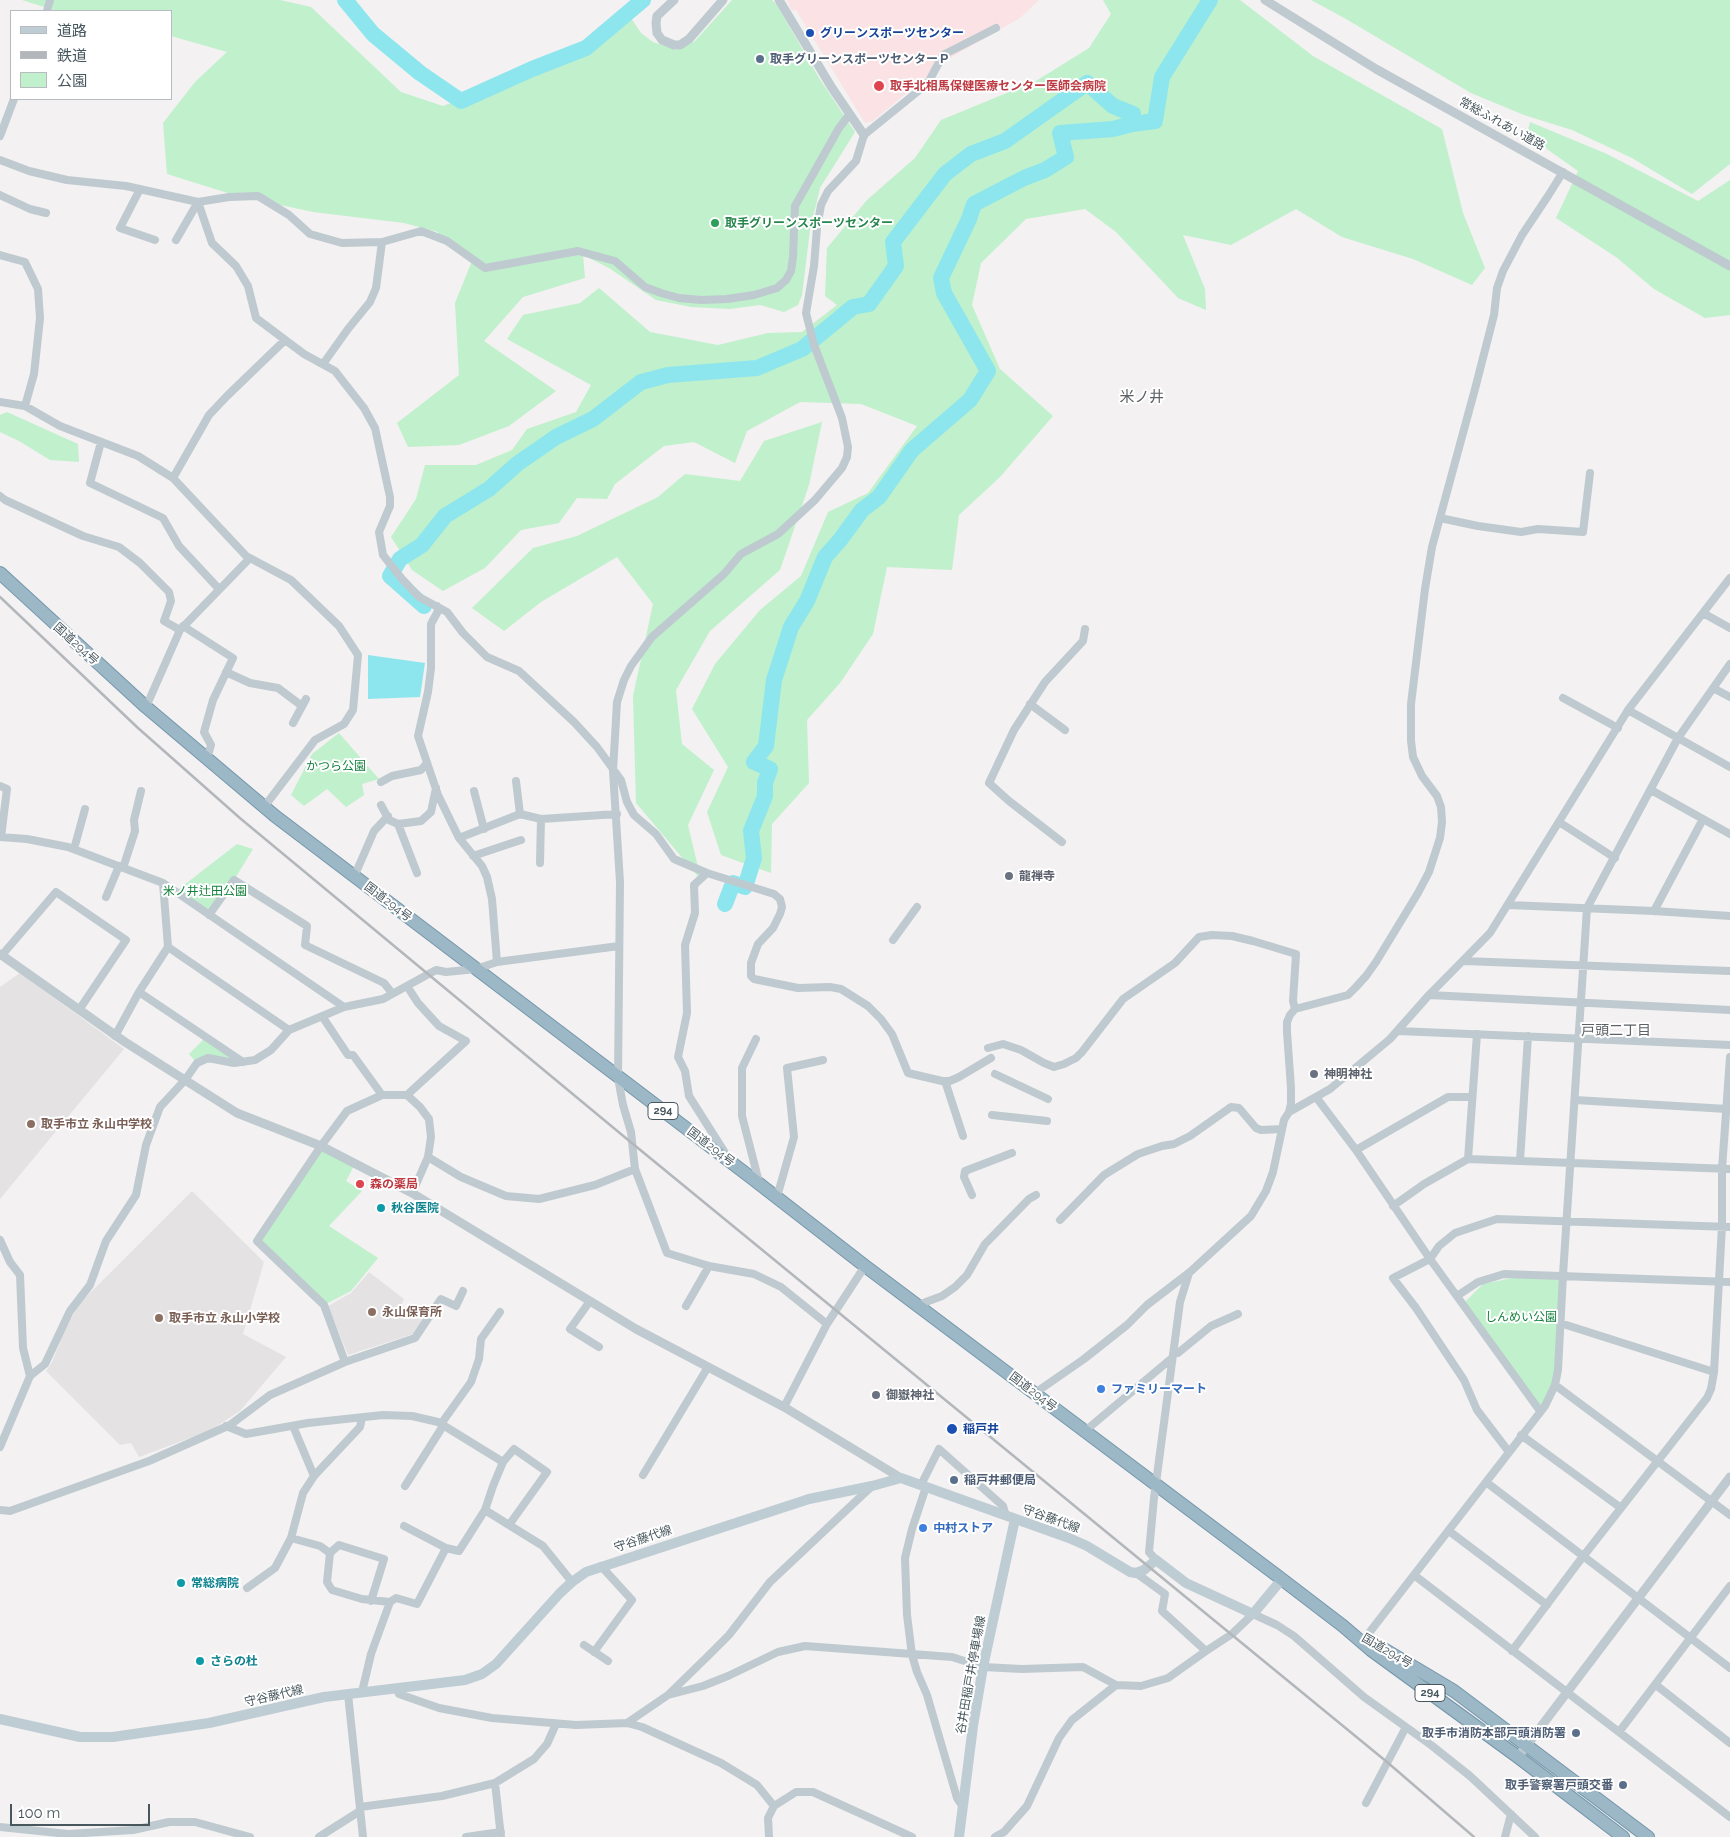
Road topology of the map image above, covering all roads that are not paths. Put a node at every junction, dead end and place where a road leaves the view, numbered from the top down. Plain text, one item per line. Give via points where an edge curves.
1 (674, 0) edge
2 (723, 0) edge
3 (779, 0) edge
4 (1265, 0) edge
5 (996, 28) dead end
6 (14, 100) edge
7 (849, 115) junction
8 (864, 135) junction
9 (0, 136) edge
10 (0, 160) edge
11 (1563, 172) junction
12 (140, 189) junction
13 (0, 195) edge
14 (198, 202) junction
15 (46, 213) dead end
16 (154, 240) dead end
17 (176, 240) dead end
18 (382, 242) junction
19 (0, 255) edge
20 (1730, 266) edge
21 (285, 340) junction
22 (323, 364) junction
23 (0, 402) edge
24 (24, 406) junction
25 (101, 442) junction
26 (1590, 473) dead end
27 (173, 478) junction
28 (0, 496) edge
29 (1440, 518) junction
30 (248, 557) junction
31 (0, 574) edge
32 (1730, 578) edge
33 (219, 589) junction
34 (437, 606) junction
35 (1703, 613) junction
36 (181, 628) junction
37 (1730, 628) edge
38 (1085, 629) dead end
39 (1730, 664) edge
40 (226, 672) junction
41 (1713, 688) junction
42 (1730, 697) edge
43 (1563, 698) dead end
44 (1030, 704) junction
45 (146, 707) junction
46 (1628, 710) junction
47 (293, 723) dead end
48 (1618, 728) junction
49 (1066, 730) dead end
50 (1678, 738) junction
51 (207, 759) junction
52 (427, 763) junction
53 (1730, 767) edge
54 (613, 771) junction
55 (516, 781) dead end
56 (381, 782) dead end
57 (0, 786) edge
58 (436, 788) junction
59 (1651, 790) junction
60 (142, 791) dead end
61 (474, 791) dead end
62 (381, 805) dead end
63 (264, 807) junction
64 (85, 809) dead end
65 (520, 814) junction
66 (617, 814) junction
67 (388, 816) junction
68 (541, 819) junction
69 (1703, 819) junction
70 (1559, 822) junction
71 (398, 824) junction
72 (484, 829) junction
73 (1730, 834) edge
74 (1, 837) edge
75 (459, 838) junction
76 (521, 840) dead end
77 (1062, 842) dead end
78 (74, 848) junction
79 (474, 856) junction
80 (1615, 858) junction
81 (540, 863) dead end
82 (121, 867) junction
83 (416, 873) dead end
84 (706, 873) junction
85 (354, 877) junction
86 (163, 883) junction
87 (106, 896) dead end
88 (1508, 905) junction
89 (917, 906) dead end
90 (1587, 908) junction
91 (1654, 911) junction
92 (209, 915) junction
93 (1730, 916) edge
94 (893, 940) dead end
95 (168, 946) junction
96 (619, 946) junction
97 (1, 955) edge
98 (1464, 961) junction
99 (497, 962) junction
100 (1584, 966) junction
101 (476, 969) junction
102 (1730, 971) edge
103 (407, 986) junction
104 (139, 992) junction
105 (392, 993) junction
106 (1429, 995) junction
107 (1581, 1002) junction
108 (344, 1007) junction
109 (1296, 1009) junction
110 (79, 1010) junction
111 (1730, 1010) edge
112 (322, 1016) junction
113 (289, 1030) junction
114 (1398, 1031) junction
115 (1477, 1034) junction
116 (115, 1036) junction
117 (1528, 1036) junction
118 (756, 1039) dead end
119 (1578, 1040) junction
120 (1730, 1045) edge
121 (988, 1048) dead end
122 (1730, 1057) edge
123 (991, 1058) dead end
124 (823, 1060) dead end
125 (244, 1062) junction
126 (995, 1074) dead end
127 (618, 1078) junction
128 (184, 1080) junction
129 (945, 1081) junction
130 (382, 1095) junction
131 (407, 1095) junction
132 (1316, 1097) junction
133 (1472, 1097) junction
134 (1048, 1099) dead end
135 (1575, 1100) junction
136 (1727, 1109) junction
137 (1290, 1112) junction
138 (992, 1114) dead end
139 (1047, 1121) dead end
140 (1282, 1129) junction
141 (963, 1136) dead end
142 (321, 1146) junction
143 (1356, 1150) junction
144 (1012, 1153) dead end
145 (428, 1157) junction
146 (1468, 1159) junction
147 (1520, 1161) junction
148 (730, 1162) junction
149 (1571, 1162) junction
150 (635, 1169) junction
151 (1726, 1169) edge
152 (760, 1184) junction
153 (414, 1189) dead end
154 (1036, 1194) dead end
155 (972, 1195) dead end
156 (777, 1197) junction
157 (1393, 1206) junction
158 (1060, 1220) dead end
159 (1567, 1220) junction
160 (1726, 1226) edge
161 (0, 1240) edge
162 (1430, 1259) junction
163 (709, 1266) junction
164 (865, 1266) junction
165 (1190, 1272) junction
166 (1563, 1275) junction
167 (1719, 1281) junction
168 (1730, 1282) edge
169 (464, 1291) dead end
170 (1457, 1296) junction
171 (590, 1301) junction
172 (918, 1305) junction
173 (686, 1306) dead end
174 (500, 1312) dead end
175 (1238, 1314) dead end
176 (1560, 1323) junction
177 (827, 1324) junction
178 (599, 1347) dead end
179 (1175, 1356) junction
180 (345, 1362) junction
181 (708, 1366) junction
182 (1714, 1372) junction
183 (30, 1376) junction
184 (1555, 1385) junction
185 (1035, 1393) junction
186 (784, 1407) junction
187 (1540, 1412) junction
188 (362, 1418) junction
189 (442, 1425) junction
190 (226, 1426) junction
191 (293, 1426) junction
192 (1085, 1431) junction
193 (1522, 1436) junction
194 (0, 1447) edge
195 (1508, 1452) junction
196 (503, 1462) junction
197 (1657, 1462) junction
198 (643, 1475) dead end
199 (314, 1476) junction
200 (1730, 1476) edge
201 (901, 1478) junction
202 (1486, 1482) junction
203 (1156, 1485) junction
204 (405, 1486) dead end
205 (872, 1486) junction
206 (923, 1486) junction
207 (1710, 1500) junction
208 (1621, 1508) junction
209 (0, 1510) edge
210 (485, 1510) junction
211 (1730, 1515) edge
212 (1010, 1517) junction
213 (509, 1524) junction
214 (404, 1526) dead end
215 (1449, 1531) junction
216 (291, 1538) junction
217 (446, 1548) junction
218 (330, 1553) junction
219 (1583, 1557) junction
220 (1156, 1560) junction
221 (601, 1566) junction
222 (1136, 1573) junction
223 (1414, 1575) junction
224 (1282, 1579) junction
225 (572, 1582) junction
226 (247, 1588) dead end
227 (1729, 1589) edge
228 (1637, 1598) junction
229 (371, 1601) junction
230 (390, 1602) junction
231 (1547, 1606) junction
232 (1254, 1614) junction
233 (1691, 1639) junction
234 (1364, 1640) junction
235 (584, 1645) dead end
236 (1512, 1650) junction
237 (1206, 1651) junction
238 (594, 1652) junction
239 (912, 1655) junction
240 (608, 1661) dead end
241 (983, 1667) junction
242 (1730, 1668) edge
243 (1116, 1685) junction
244 (1656, 1685) junction
245 (396, 1688) junction
246 (362, 1692) junction
247 (1566, 1692) junction
248 (348, 1694) junction
249 (668, 1695) junction
250 (0, 1719) edge
251 (627, 1723) junction
252 (556, 1724) junction
253 (1406, 1727) junction
254 (1619, 1732) junction
255 (1730, 1743) edge
256 (1528, 1745) junction
257 (1518, 1757) junction
258 (495, 1783) junction
259 (1366, 1804) dead end
260 (774, 1806) junction
261 (963, 1807) junction
262 (360, 1809) junction
263 (1511, 1814) junction
264 (1730, 1817) edge
265 (0, 1827) edge
266 (501, 1834) edge
267 (250, 1837) edge
268 (319, 1837) edge
269 (363, 1837) edge
270 (466, 1837) edge
271 (769, 1837) edge
272 (912, 1837) edge
273 (959, 1837) edge
274 (995, 1837) edge
275 (1505, 1837) edge
276 (1535, 1837) edge
277 (1623, 1837) edge
278 (1648, 1837) edge

1 - 2 street via 656,22 657,33 662,40 674,45 689,39
3 - 7 street
4 - 11 street, 常総ふれあい道路 via 1376,69
5 - 8 street via 944,55 922,88
6 - 9 street
7 - 8 street
7 - 18 street via 795,206 791,271 777,288 754,295 718,300 679,298 645,287 615,261 578,251 485,268 447,241 421,230
8 - 54 street via 856,161 828,191 821,205 806,313 814,345 842,418 847,457 842,468 815,500 778,534 741,554 724,574 652,638 631,666 617,702
10 - 12 street via 67,180
11 - 20 street, 常総ふれあい道路
11 - 29 street via 1503,271
12 - 14 street
12 - 16 street via 120,228
13 - 15 street
14 - 17 street
14 - 18 street via 258,196 310,234 322,239 342,243
14 - 21 street via 212,243 236,266 248,286 256,318
18 - 22 street via 376,288 370,302
19 - 24 street via 25,262 38,289 40,318 34,374
21 - 22 street
21 - 27 street via 209,415
22 - 34 street via 335,371 346,384 375,428 390,497 380,532 383,555 419,597
23 - 24 street
24 - 25 street via 60,426
25 - 27 street via 138,456
25 - 33 street via 90,483 163,518 179,546
26 - 29 street via 1583,532 1538,529 1521,532
27 - 30 street
28 - 36 street via 83,536 119,547 169,592 171,601 164,621
29 - 109 street via 1425,589 1411,704 1413,757 1441,807 1442,829 1436,853 1418,893 1366,976 1348,995
30 - 33 street
30 - 63 street via 291,580 340,626 358,655 353,710 344,724 315,740
31 - 45 highway, 国道294号 / 294
32 - 35 street
33 - 36 street
34 - 52 street via 438,611 431,624 428,692 418,736
34 - 54 street via 447,612 463,634 487,657 519,671 547,696 597,746
35 - 37 street
35 - 46 street
36 - 40 street via 233,658
36 - 45 street
38 - 44 street via 1083,641 1045,682
39 - 41 street
40 - 47 street via 250,683 278,688 304,702
40 - 51 street via 213,700 204,732 211,745
41 - 42 street
41 - 50 street
43 - 48 street
44 - 49 street
44 - 77 street via 989,783
45 - 51 highway, 国道294号 / 294
46 - 48 street
46 - 50 street
48 - 70 street
50 - 53 street
50 - 59 street
51 - 63 highway, 国道294号 / 294
52 - 56 street via 421,770 392,776
52 - 58 street
54 - 66 street
54 - 84 street via 621,780 634,815 656,834 674,859
55 - 65 street
57 - 74 street via 7,789
58 - 71 street via 431,812 421,821
58 - 75 street
59 - 69 street
59 - 80 street
60 - 82 street via 134,820 135,831
61 - 72 street
62 - 67 street
63 - 85 highway, 国道294号 / 294
64 - 78 street
65 - 68 street
65 - 72 street
66 - 68 street
66 - 96 street
67 - 71 street
67 - 85 street via 374,831
68 - 81 street
69 - 73 street
69 - 91 street
70 - 80 street
70 - 88 street
71 - 83 street
72 - 75 street
74 - 78 street
75 - 79 street
76 - 79 street
78 - 82 street
79 - 99 street via 487,877 492,899
80 - 90 street
82 - 86 street
82 - 87 street
84 - 129 street via 758,888 780,899 780,914 754,954 750,971 754,979 798,988 841,989 868,1006 881,1019 892,1034 908,1073
84 - 148 street via 694,885 695,913 684,945 686,1013 678,1057 685,1071 690,1096
85 - 101 highway, 国道294号 / 294
86 - 92 street
86 - 95 street
88 - 90 street
88 - 98 street via 1490,933
89 - 94 street
90 - 91 street
90 - 100 street
91 - 93 street
92 - 105 street via 234,880 307,926 305,945 384,983
92 - 108 street
95 - 104 street
95 - 113 street
96 - 99 street
96 - 127 street
97 - 110 street
97 - 110 street via 56,892 126,940
98 - 100 street
98 - 106 street
99 - 101 street
100 - 102 street
100 - 107 street
101 - 103 street via 436,970
101 - 127 highway, 国道294号 / 294
103 - 105 street
103 - 131 street via 439,1026 466,1041
104 - 116 street
104 - 125 street
105 - 108 street via 383,999
106 - 107 street
106 - 114 street
107 - 111 street
107 - 119 street
108 - 112 street
109 - 121 street via 1293,1000 1296,954 1253,940 1212,935 1200,938 1175,964 1122,999 1076,1058 1054,1067 1003,1044
109 - 137 street via 1287,1022
110 - 116 street
112 - 113 street
112 - 130 street via 348,1055 353,1055
113 - 125 street via 271,1050 255,1060
114 - 115 street
114 - 132 street
115 - 117 street
115 - 133 street
116 - 128 street
117 - 119 street
117 - 147 street
118 - 152 street via 742,1068 742,1116
119 - 120 street
119 - 135 street
122 - 136 street
123 - 129 street via 959,1077
124 - 156 street via 787,1068 794,1137
125 - 128 street via 208,1058 197,1063
126 - 134 street
127 - 148 highway, 国道294号 / 294
127 - 150 street via 631,1132
128 - 142 street via 237,1113
128 - 183 street via 160,1107 146,1145 136,1195 106,1241 90,1285 70,1311 45,1364
129 - 141 street
130 - 131 street
130 - 142 street via 347,1111
131 - 145 street via 430,1119
132 - 137 street
132 - 143 street
133 - 143 street via 1448,1097
133 - 146 street
135 - 136 street
135 - 149 street
136 - 151 street
137 - 140 street
138 - 139 street
140 - 158 street via 1256,1128 1239,1108 1231,1107 1190,1136 1138,1154 1104,1175
140 - 165 street via 1273,1172 1259,1205
142 - 171 street via 412,1193
142 - 180 street via 257,1240 324,1305
143 - 157 street
144 - 155 street via 965,1171 964,1177
145 - 150 street via 462,1177 506,1196 539,1199 595,1185
145 - 153 street
146 - 147 street
146 - 157 street
147 - 149 street
148 - 152 highway, 国道294号 / 294
149 - 151 street
149 - 159 street
150 - 163 street via 667,1253
151 - 160 street
152 - 156 highway, 国道294号 / 294
154 - 172 street via 986,1244 955,1288
156 - 164 highway, 国道294号 / 294
157 - 162 street
159 - 160 street
159 - 162 street via 1497,1218 1455,1233 1439,1246
159 - 166 street
160 - 167 street
161 - 183 street via 20,1275 23,1348
162 - 170 street
162 - 195 street via 1393,1278 1464,1380 1477,1410
163 - 173 street
163 - 177 street via 754,1274 781,1287
164 - 172 highway, 国道294号 / 294
164 - 177 street
165 - 179 street via 1180,1302
165 - 185 street via 1091,1353
166 - 167 street
166 - 170 street via 1504,1274 1478,1282
166 - 176 street
167 - 168 street
167 - 182 street
169 - 180 street via 456,1306 441,1299 415,1338
170 - 187 street
171 - 178 street via 570,1329
171 - 181 street
172 - 185 highway, 国道294号 / 294
174 - 189 street via 482,1339 471,1382
175 - 179 street via 1211,1326
176 - 182 street
176 - 184 street
177 - 186 street
179 - 192 street
179 - 203 street
180 - 190 street via 270,1395
181 - 186 street
181 - 198 street
182 - 197 street via 1707,1398
183 - 194 street
184 - 187 street
184 - 197 street
185 - 192 highway, 国道294号 / 294
186 - 201 street
187 - 193 street
188 - 189 street via 412,1416
188 - 191 street
188 - 199 street via 360,1427
189 - 196 street
189 - 204 street
190 - 191 street via 246,1434
190 - 209 street via 148,1461 10,1511
191 - 199 street
192 - 203 highway, 国道294号 / 294
193 - 195 street
193 - 208 street
195 - 202 street
196 - 210 street
196 - 213 street via 514,1449 547,1472
197 - 207 street
197 - 208 street
199 - 216 street via 303,1493
200 - 207 street
201 - 205 main road, 守谷藤代線
201 - 206 main road, 守谷藤代線
202 - 215 street
202 - 219 street
203 - 220 street via 1149,1552
203 - 224 highway, 国道294号 / 294
205 - 221 main road, 守谷藤代線 via 809,1499
205 - 249 street via 770,1582 729,1636
206 - 212 main road, 守谷藤代線
206 - 212 street via 939,1448 1003,1506
206 - 239 street via 905,1558
207 - 211 street
207 - 228 street
208 - 219 street
210 - 213 street
210 - 217 street via 459,1551
212 - 222 main road, 守谷藤代線 via 1087,1546
212 - 241 main road, 谷井田稲戸井停車場線
213 - 225 street via 543,1546
214 - 217 street
215 - 223 street
215 - 231 street
216 - 218 street via 320,1546
216 - 226 street via 275,1568
217 - 230 street via 417,1604 396,1598
218 - 229 street via 327,1582 332,1590
218 - 229 street via 339,1545 384,1559
219 - 228 street
219 - 231 street
220 - 222 main road
220 - 232 main road via 1186,1583
221 - 225 main road, 守谷藤代線
221 - 238 street via 632,1600
222 - 237 street via 1165,1594 1162,1610
223 - 234 street
223 - 236 street
224 - 232 main road
224 - 234 highway, 国道294号 / 294
225 - 245 main road, 守谷藤代線 via 496,1664 482,1674 445,1684
227 - 233 street
228 - 233 street
228 - 247 street
229 - 230 street
230 - 246 street via 371,1654
231 - 236 street
232 - 237 street
232 - 253 street via 1294,1636 1364,1697
233 - 242 street
233 - 244 street
234 - 256 highway, 国道294号 / 294 via 1454,1691
234 - 257 highway, 国道294号 / 294
235 - 238 street
236 - 247 street
237 - 243 street via 1168,1678 1141,1686
238 - 240 street
239 - 241 street via 952,1657
239 - 249 street via 804,1646 778,1652 703,1686
239 - 261 street via 957,1798
241 - 243 street via 1083,1667
241 - 261 main road, 谷井田稲戸井停車場線
243 - 274 street via 1072,1720 1059,1738 1027,1806 1004,1832
244 - 254 street
244 - 255 street
245 - 246 main road, 守谷藤代線
245 - 252 street via 399,1694 439,1708 492,1718
246 - 248 main road, 守谷藤代線
247 - 254 street
247 - 256 street
248 - 250 main road, 守谷藤代線 via 209,1723 113,1738 80,1737
248 - 262 street
249 - 251 street
251 - 252 street
251 - 260 street via 642,1726 720,1764 757,1785
252 - 258 street via 534,1759
253 - 259 street
253 - 263 street via 1470,1776
254 - 264 street
256 - 257 street
256 - 278 highway, 国道294号 / 294
257 - 277 highway, 国道294号 / 294
258 - 262 street via 442,1796
258 - 266 street
260 - 271 street via 768,1818
260 - 272 street via 796,1792 813,1792
261 - 273 main road, 谷井田稲戸井停車場線
262 - 268 street
262 - 269 street
263 - 275 street
263 - 276 street
265 - 267 street via 68,1834 195,1822
266 - 270 street

